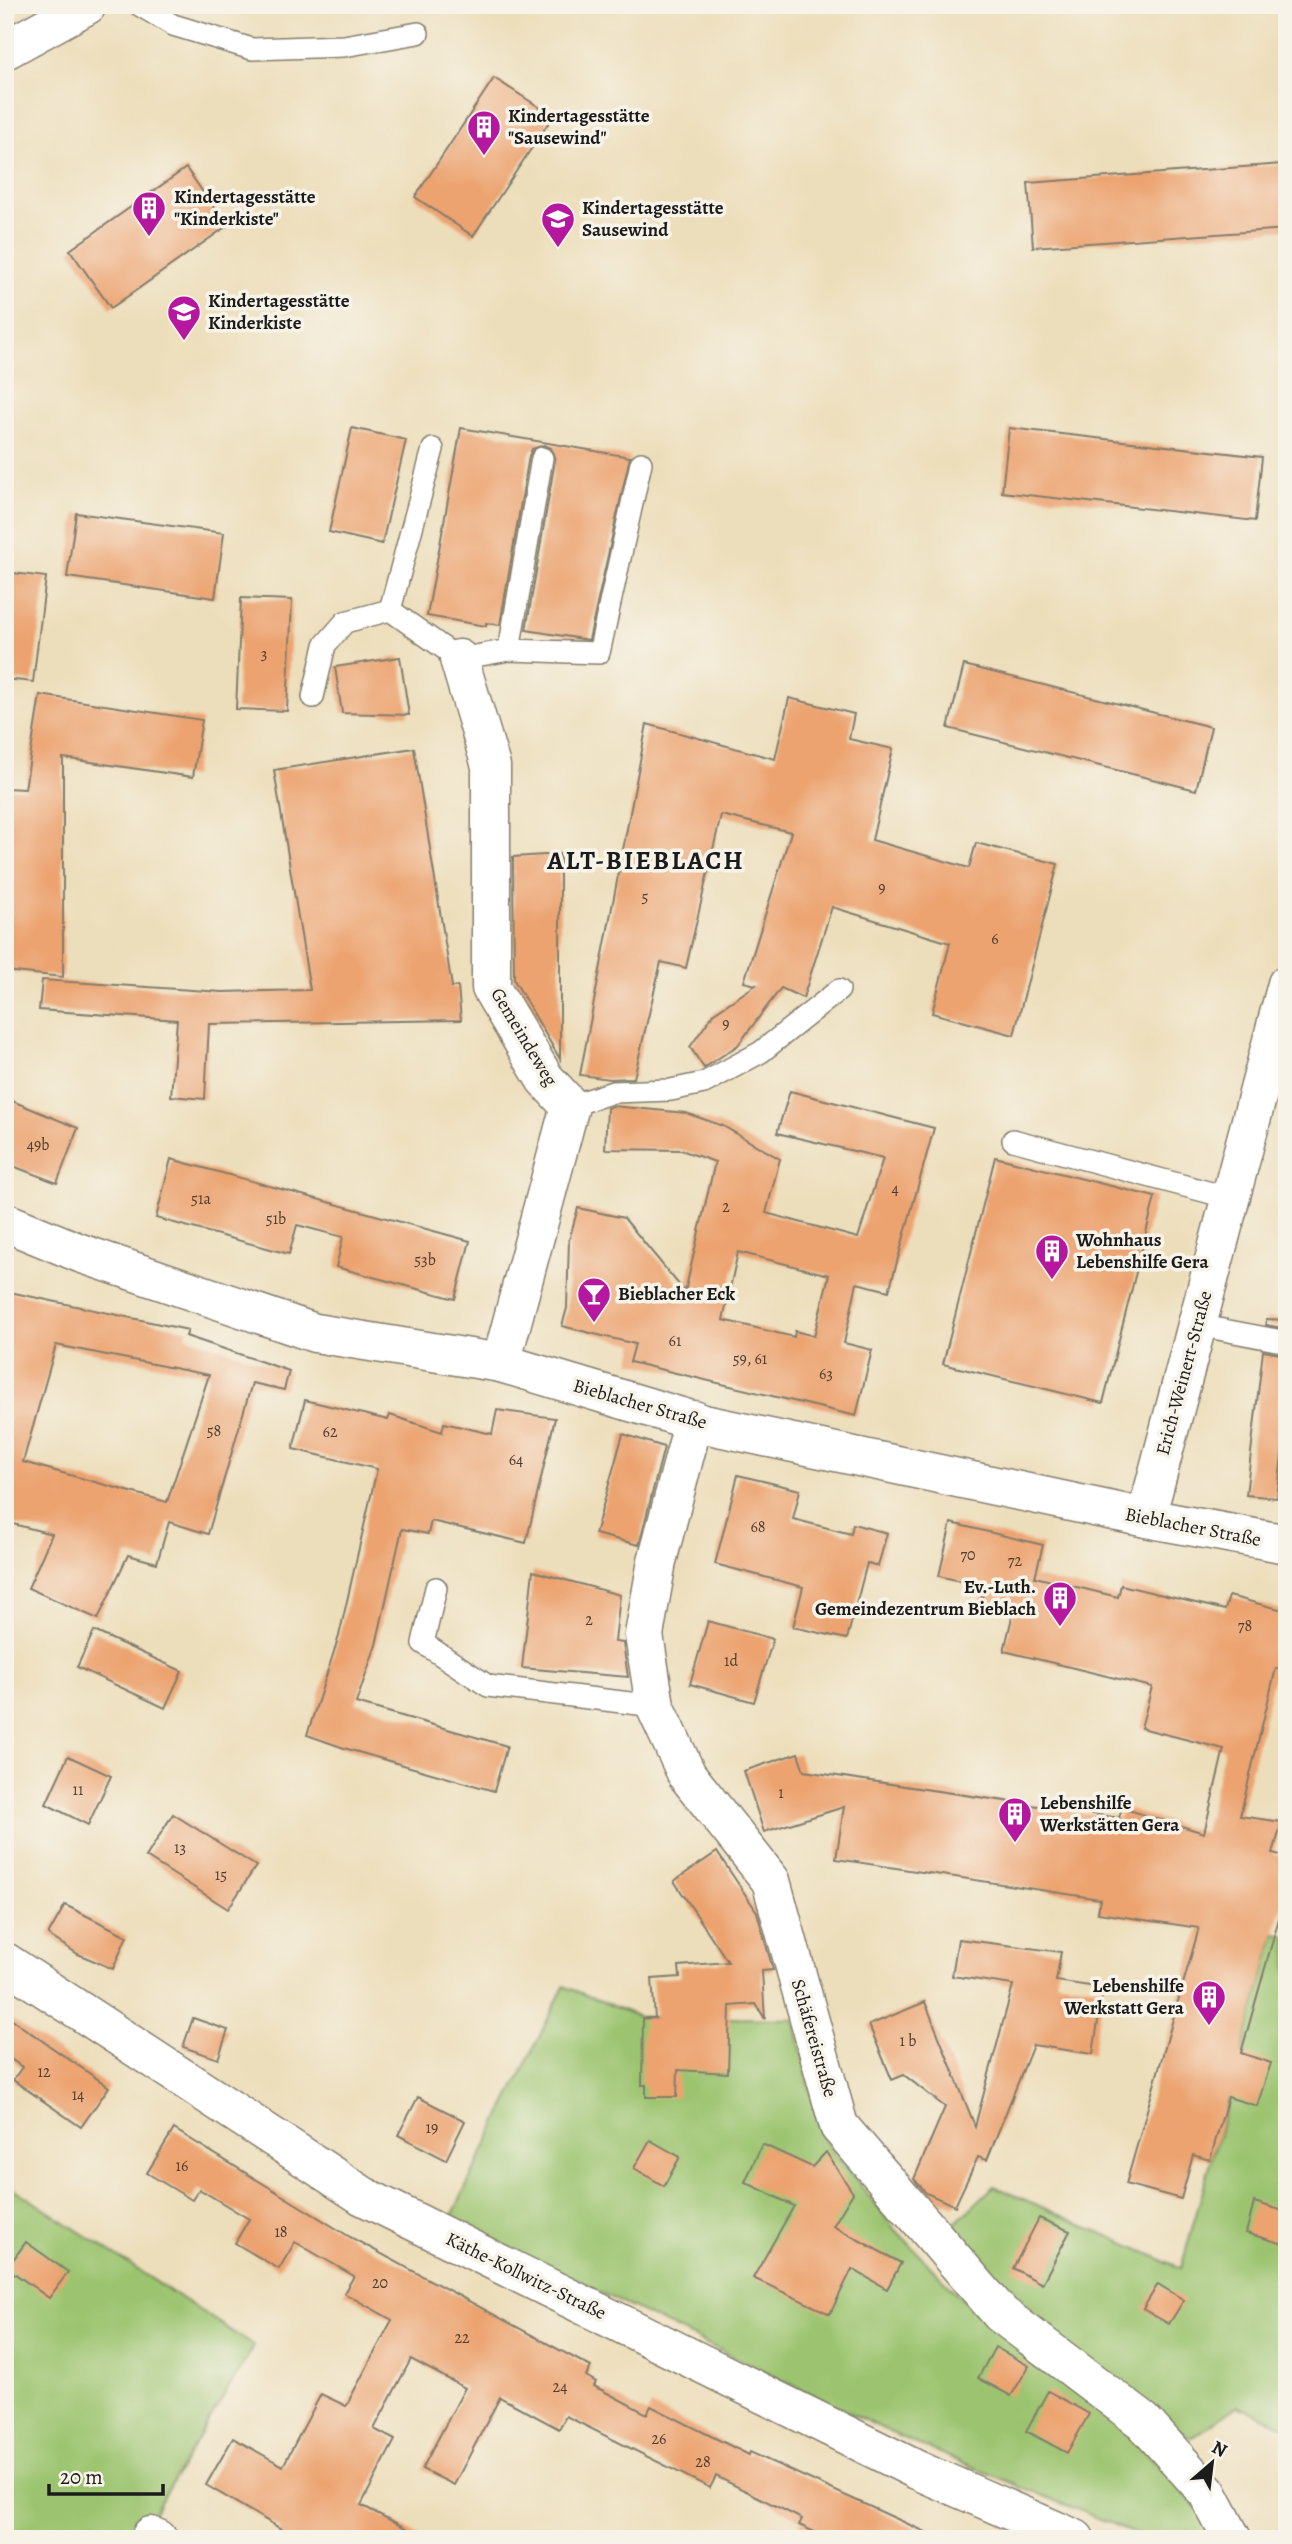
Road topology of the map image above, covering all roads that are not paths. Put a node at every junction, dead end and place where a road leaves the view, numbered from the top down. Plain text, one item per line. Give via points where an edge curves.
1 (87, 5) edge
2 (139, 5) edge
3 (418, 33) dead end
4 (5, 51) edge
5 (432, 449) dead end
6 (542, 458) dead end
7 (641, 463) dead end
8 (390, 610) junction
9 (509, 650) junction
10 (459, 659) junction
11 (313, 697) dead end
12 (1287, 984) edge
13 (839, 990) dead end
14 (570, 1106) junction
15 (1013, 1140) dead end
16 (1230, 1198) junction
17 (5, 1222) edge
18 (1196, 1325) junction
19 (1287, 1342) edge
20 (501, 1363) junction
21 (694, 1420) junction
22 (1146, 1518) junction
23 (1287, 1544) edge
24 (436, 1588) dead end
25 (655, 1706) junction
26 (5, 1962) edge
27 (1075, 2539) edge
28 (1232, 2539) edge

1 - 4 street
2 - 3 lane via 173,25 252,49 344,46
5 - 8 lane
6 - 9 lane
7 - 9 lane via 599,653
8 - 10 lane
8 - 11 lane via 345,622 325,645
9 - 10 lane
10 - 14 street, Gemeindeweg via 491,766 491,988 545,1079
12 - 16 street, Erich-Weinert-Straße
13 - 14 lane via 761,1052 704,1083 671,1090 613,1092
14 - 20 street, Gemeindeweg
15 - 16 lane
16 - 18 street, Erich-Weinert-Straße
17 - 20 street, Bieblacher Straße via 80,1253 316,1333
18 - 19 lane
18 - 22 street, Erich-Weinert-Straße
20 - 21 street, Bieblacher Straße
21 - 22 street, Bieblacher Straße
21 - 25 street, Schäfereistraße via 657,1561 644,1636
22 - 23 street, Bieblacher Straße
24 - 25 lane via 422,1643 488,1686
25 - 28 street, Schäfereistraße via 688,1775 771,1881 839,2126 1001,2314 1143,2421 1207,2492
26 - 27 street, Käthe-Kollwitz-Straße via 363,2196 917,2470

